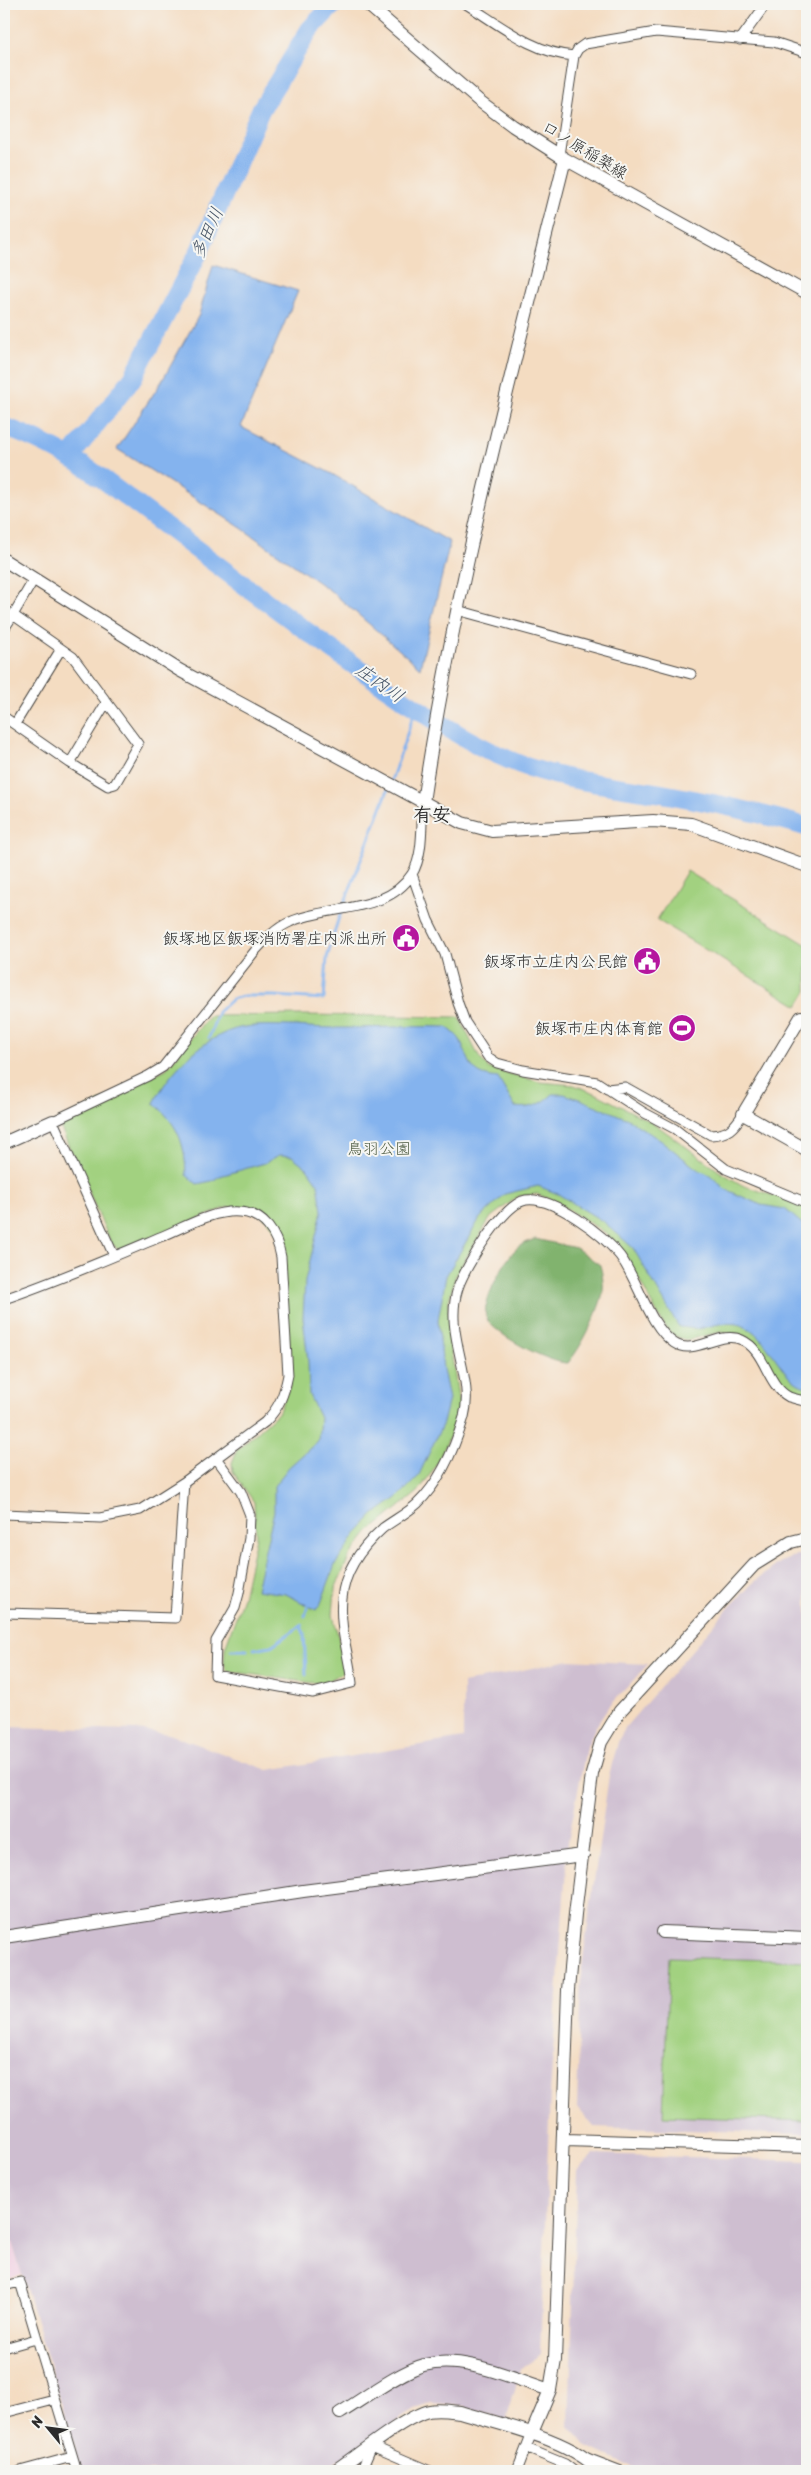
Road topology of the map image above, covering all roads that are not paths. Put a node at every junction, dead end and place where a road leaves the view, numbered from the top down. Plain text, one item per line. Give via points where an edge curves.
1 (367, 4) edge
2 (466, 4) edge
3 (766, 4) edge
4 (740, 40) junction
5 (807, 53) edge
6 (574, 56) junction
7 (562, 157) junction
8 (807, 293) edge
9 (4, 560) edge
10 (34, 579) junction
11 (457, 610) junction
12 (13, 615) junction
13 (4, 629) edge
14 (61, 649) junction
15 (691, 674) dead end
16 (106, 703) junction
17 (4, 717) edge
18 (15, 724) junction
19 (70, 764) junction
20 (423, 802) junction
21 (807, 866) edge
22 (412, 874) junction
23 (801, 1017) dead end
24 (607, 1089) junction
25 (743, 1114) junction
26 (53, 1121) junction
27 (4, 1143) edge
28 (807, 1150) edge
29 (807, 1203) edge
30 (114, 1256) junction
31 (4, 1298) edge
32 (807, 1402) edge
33 (216, 1458) junction
34 (184, 1482) junction
35 (4, 1514) edge
36 (807, 1538) edge
37 (4, 1611) edge
38 (583, 1855) junction
39 (663, 1932) dead end
40 (4, 1937) edge
41 (807, 1938) edge
42 (564, 2140) junction
43 (807, 2147) edge
44 (4, 2286) edge
45 (36, 2339) junction
46 (4, 2348) edge
47 (550, 2390) junction
48 (54, 2400) junction
49 (4, 2413) edge
50 (340, 2413) dead end
51 (531, 2435) junction
52 (372, 2446) junction
53 (526, 2448) junction
54 (72, 2457) junction
55 (586, 2458) junction
56 (416, 2468) edge
57 (20, 2471) edge
58 (77, 2471) edge
59 (334, 2471) edge
60 (361, 2471) edge
61 (430, 2471) edge
62 (516, 2471) edge
63 (574, 2471) edge
64 (599, 2471) edge
65 (621, 2471) edge

1 - 7 street, 口ノ原稲築線 via 478,100
2 - 6 street via 540,49 555,55
3 - 4 street
4 - 5 street via 774,42
4 - 6 street via 656,32 585,44
6 - 7 street
7 - 8 street, 口ノ原稲築線
7 - 11 street
9 - 10 street
10 - 12 street
10 - 20 street via 179,670
11 - 15 street
11 - 20 street
12 - 13 street
12 - 14 street
14 - 16 street via 73,657
14 - 18 street
16 - 19 street
16 - 19 street via 138,744 115,784 108,786
17 - 18 street
18 - 19 street
20 - 21 street via 462,822 492,831 653,822 691,824
20 - 22 street via 419,849
22 - 24 street via 428,920 445,954 465,1022 488,1057 523,1070 587,1079
22 - 26 street via 388,895 373,902 305,917 290,922 271,935 255,950 163,1067
23 - 25 street
24 - 25 street via 625,1087 711,1136 733,1130
24 - 29 street via 675,1129 726,1170
25 - 28 street
26 - 27 street
26 - 30 street
30 - 31 street
30 - 33 street via 228,1212 244,1213 260,1220 278,1239 288,1375 285,1392 277,1410 265,1422
32 - 33 street via 788,1396 777,1386 756,1350 744,1341 726,1337 691,1347 675,1343 661,1330 620,1256 605,1239 543,1200 518,1203 496,1224 480,1249 459,1285 454,1303 452,1320 466,1398 464,1416 451,1450 435,1484 416,1505 383,1528 361,1550 348,1571 342,1598 342,1618 352,1683 313,1693 215,1675 216,1641 235,1608 249,1538 250,1515 241,1492
33 - 34 street
34 - 35 street via 140,1510 100,1518
34 - 37 street via 175,1618
36 - 38 street via 792,1542 754,1565 620,1711 601,1742 592,1774
38 - 40 street via 303,1891
38 - 42 street via 568,1990
39 - 41 street
42 - 43 street
42 - 47 street via 555,2360
44 - 45 street via 20,2282
45 - 46 street
45 - 48 street
47 - 50 street via 481,2368 454,2363 423,2365
47 - 51 street
48 - 49 street
48 - 54 street
51 - 52 street via 460,2412 429,2411 398,2426
51 - 53 street
51 - 55 street
52 - 56 street
52 - 59 street
52 - 60 street
53 - 62 street
53 - 63 street
54 - 57 street
54 - 58 street
55 - 64 street
55 - 65 street
56 - 61 street

